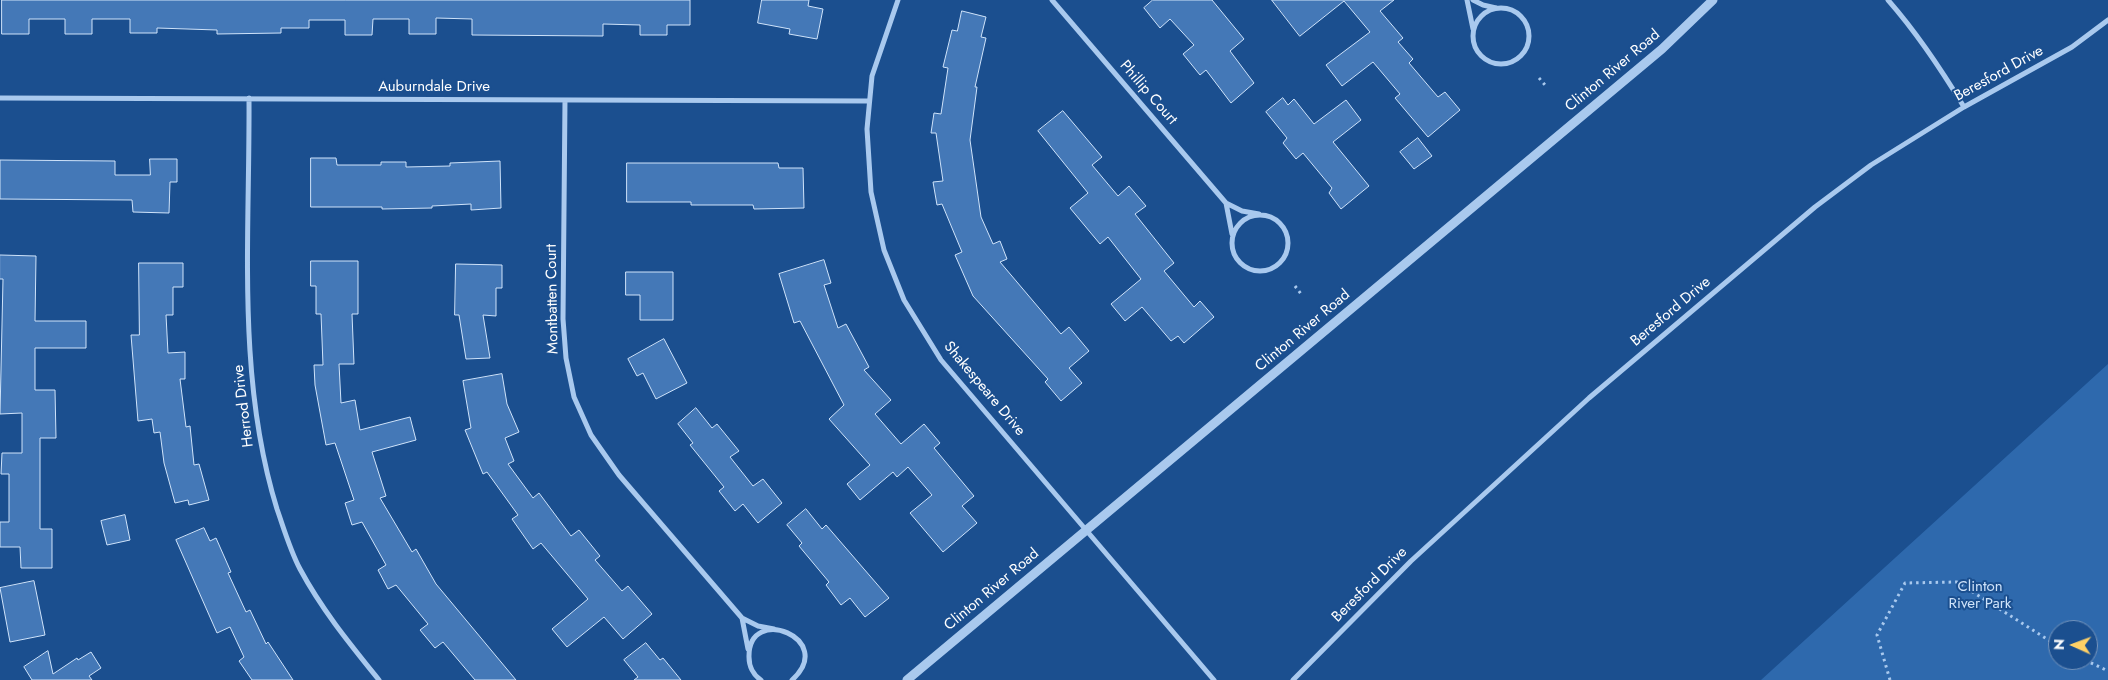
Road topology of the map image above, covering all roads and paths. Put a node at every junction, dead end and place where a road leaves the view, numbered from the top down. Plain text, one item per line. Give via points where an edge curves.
1 (898, 0) edge
2 (1052, 0) edge
3 (1467, 0) edge
4 (1473, 0) edge
5 (1713, 0) edge
6 (1888, 0) edge
7 (1499, 8) junction
8 (2108, 20) edge
9 (1473, 32) junction
10 (1539, 78) dead end
11 (1545, 85) dead end
12 (0, 98) edge
13 (249, 98) junction
14 (565, 100) junction
15 (868, 101) junction
16 (1964, 108) junction
17 (1226, 203) junction
18 (1258, 214) junction
19 (1232, 237) junction
20 (1295, 286) dead end
21 (1301, 294) dead end
22 (1087, 530) junction
23 (742, 618) junction
24 (774, 629) junction
25 (2048, 640) edge
26 (748, 652) junction
27 (379, 680) edge
28 (761, 680) edge
29 (792, 680) edge
30 (907, 680) edge
31 (1214, 680) edge
32 (1293, 680) edge
33 (1890, 680) edge

1 - 15 street, Shakespeare Drive via 872,76
2 - 17 street, Phillip Court
3 - 9 street
4 - 7 street
5 - 22 street, Clinton River Road via 1662,49
6 - 16 street via 1940,66
7 - 9 street via 1482,15
7 - 9 street via 1517,13 1528,28 1528,46 1516,60 1499,64 1482,57
8 - 16 street, Beresford Drive via 2072,47
10 - 11 path
12 - 13 street, Auburndale Drive
13 - 14 street, Auburndale Drive
13 - 27 street, Herrod Drive via 248,326 254,407 264,466 299,567 325,612
14 - 15 street, Auburndale Drive
14 - 23 street, Montbatten Court via 563,319 574,397 591,435 619,475
15 - 22 street, Shakespeare Drive via 871,192 884,250 904,300 940,360
16 - 32 street, Beresford Drive via 1871,165 1816,207 1589,398 1411,561
17 - 18 street, Phillip Court
17 - 19 street, Phillip Court
18 - 19 street via 1241,221
18 - 19 street, Phillip Court via 1276,220 1286,235 1286,253 1274,267 1257,270 1240,263 1235,256
20 - 21 path
22 - 30 street, Clinton River Road
22 - 31 street, Shakespeare Drive
23 - 24 street, Montbatten Court
23 - 26 street
24 - 26 street via 758,636
24 - 29 street, Montbatten Court via 792,634 803,649 802,666
25 - 33 path via 1957,582 1905,583 1877,636
26 - 28 street via 752,670

